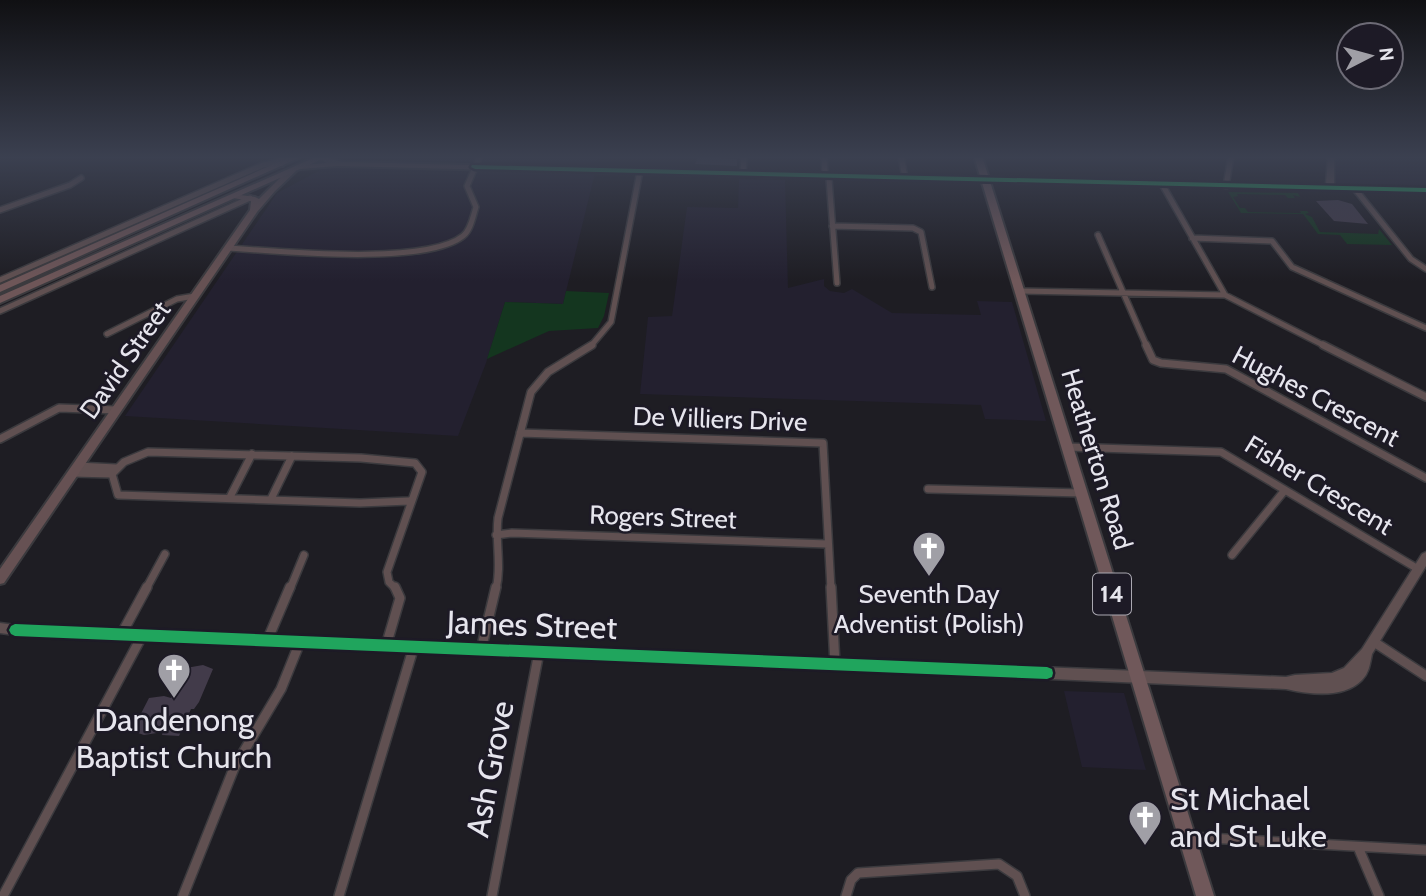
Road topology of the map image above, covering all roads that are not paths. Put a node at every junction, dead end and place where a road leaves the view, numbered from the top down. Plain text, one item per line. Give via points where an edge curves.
1 (34, 198) edge
2 (188, 198) edge
3 (203, 198) edge
4 (231, 198) junction
5 (250, 198) junction
6 (264, 198) edge
7 (472, 198) edge
8 (635, 198) edge
9 (829, 198) edge
10 (991, 198) edge
11 (1170, 198) edge
12 (1362, 198) edge
13 (0, 210) edge
14 (254, 210) junction
15 (205, 218) junction
16 (140, 219) junction
17 (832, 226) junction
18 (135, 230) junction
19 (1098, 235) dead end
20 (1192, 238) junction
21 (228, 248) junction
22 (1426, 269) edge
23 (0, 280) edge
24 (836, 283) dead end
25 (932, 287) dead end
26 (0, 289) edge
27 (1020, 291) junction
28 (1123, 294) junction
29 (1225, 295) junction
30 (195, 296) junction
31 (0, 300) edge
32 (0, 311) edge
33 (1426, 328) edge
34 (107, 334) dead end
35 (1426, 397) edge
36 (116, 410) junction
37 (520, 433) junction
38 (0, 439) edge
39 (1067, 447) junction
40 (252, 454) junction
41 (292, 456) junction
42 (75, 470) junction
43 (114, 471) junction
44 (1426, 478) edge
45 (928, 489) dead end
46 (1285, 490) junction
47 (1081, 493) junction
48 (230, 497) junction
49 (271, 499) junction
50 (409, 502) junction
51 (496, 535) junction
52 (828, 544) junction
53 (165, 554) dead end
54 (304, 555) dead end
55 (1232, 555) dead end
56 (1426, 557) edge
57 (1418, 569) junction
58 (0, 579) edge
59 (0, 630) edge
60 (121, 635) junction
61 (142, 636) junction
62 (267, 641) junction
63 (300, 642) junction
64 (1374, 642) junction
65 (386, 646) junction
66 (414, 646) junction
67 (481, 650) junction
68 (539, 652) junction
69 (835, 664) junction
70 (1138, 676) junction
71 (1426, 676) edge
72 (1187, 837) junction
73 (1358, 847) junction
74 (1426, 850) edge
75 (4, 896) edge
76 (183, 896) edge
77 (339, 896) edge
78 (492, 896) edge
79 (846, 896) edge
80 (1025, 896) edge
81 (1205, 896) edge
82 (1378, 896) edge

1 - 13 street
2 - 16 street
3 - 18 highway
4 - 5 main road
4 - 15 street
4 - 31 highway
5 - 14 main road via 256,202
5 - 15 street
6 - 14 main road, David Street
7 - 21 street via 476,207 466,234 456,241 401,254
8 - 37 street via 611,323 591,346 540,379 528,400
9 - 17 street
10 - 27 main road, Heatherton Road / 14
11 - 20 street
12 - 22 street via 1411,259
14 - 21 main road, David Street
15 - 32 street
16 - 18 street
16 - 23 street
17 - 24 street
17 - 25 street via 921,232
18 - 26 highway
19 - 28 street, Hughes Crescent
20 - 29 street
20 - 33 street via 1272,241 1289,265
21 - 30 main road, David Street
27 - 28 street
27 - 39 main road, Heatherton Road / 14
28 - 29 street
28 - 44 street, Hughes Crescent via 1155,362 1226,369
29 - 35 street
30 - 34 street via 177,299
30 - 36 main road, David Street
36 - 38 street via 59,408
36 - 42 main road, David Street
37 - 51 street
37 - 52 street, De Villiers Drive via 823,443
39 - 46 street, Fisher Crescent via 1221,452
39 - 47 main road, Heatherton Road / 14
40 - 41 street
40 - 43 street via 148,452
40 - 48 street
41 - 49 street
41 - 50 street via 415,463 422,472
42 - 43 street
42 - 58 main road, David Street
43 - 48 street via 118,495
45 - 47 street
46 - 55 street
46 - 57 street, Fisher Crescent
47 - 70 main road, Heatherton Road / 14
48 - 49 street
49 - 50 street
50 - 65 street via 387,572 400,597
51 - 52 street, Rogers Street
51 - 67 street via 499,576
52 - 69 street, De Villiers Drive
53 - 60 street
54 - 62 street
56 - 57 street, James Street
57 - 64 street, James Street
59 - 60 street, James Street
60 - 61 street, James Street
61 - 62 street, James Street
61 - 75 street
62 - 63 street, James Street
63 - 65 street, James Street
63 - 76 street via 281,689 234,768
64 - 70 street, James Street via 1357,678 1327,688
64 - 71 street
65 - 66 street, James Street
66 - 67 street, James Street
66 - 77 street
67 - 68 street, James Street
68 - 69 street, James Street
68 - 78 street, Ash Grove
69 - 70 street, James Street
70 - 72 main road, Heatherton Road / 14
72 - 73 street
72 - 81 main road, Heatherton Road / 14
73 - 74 street
73 - 82 street
79 - 80 street via 858,873 999,864 1011,867

